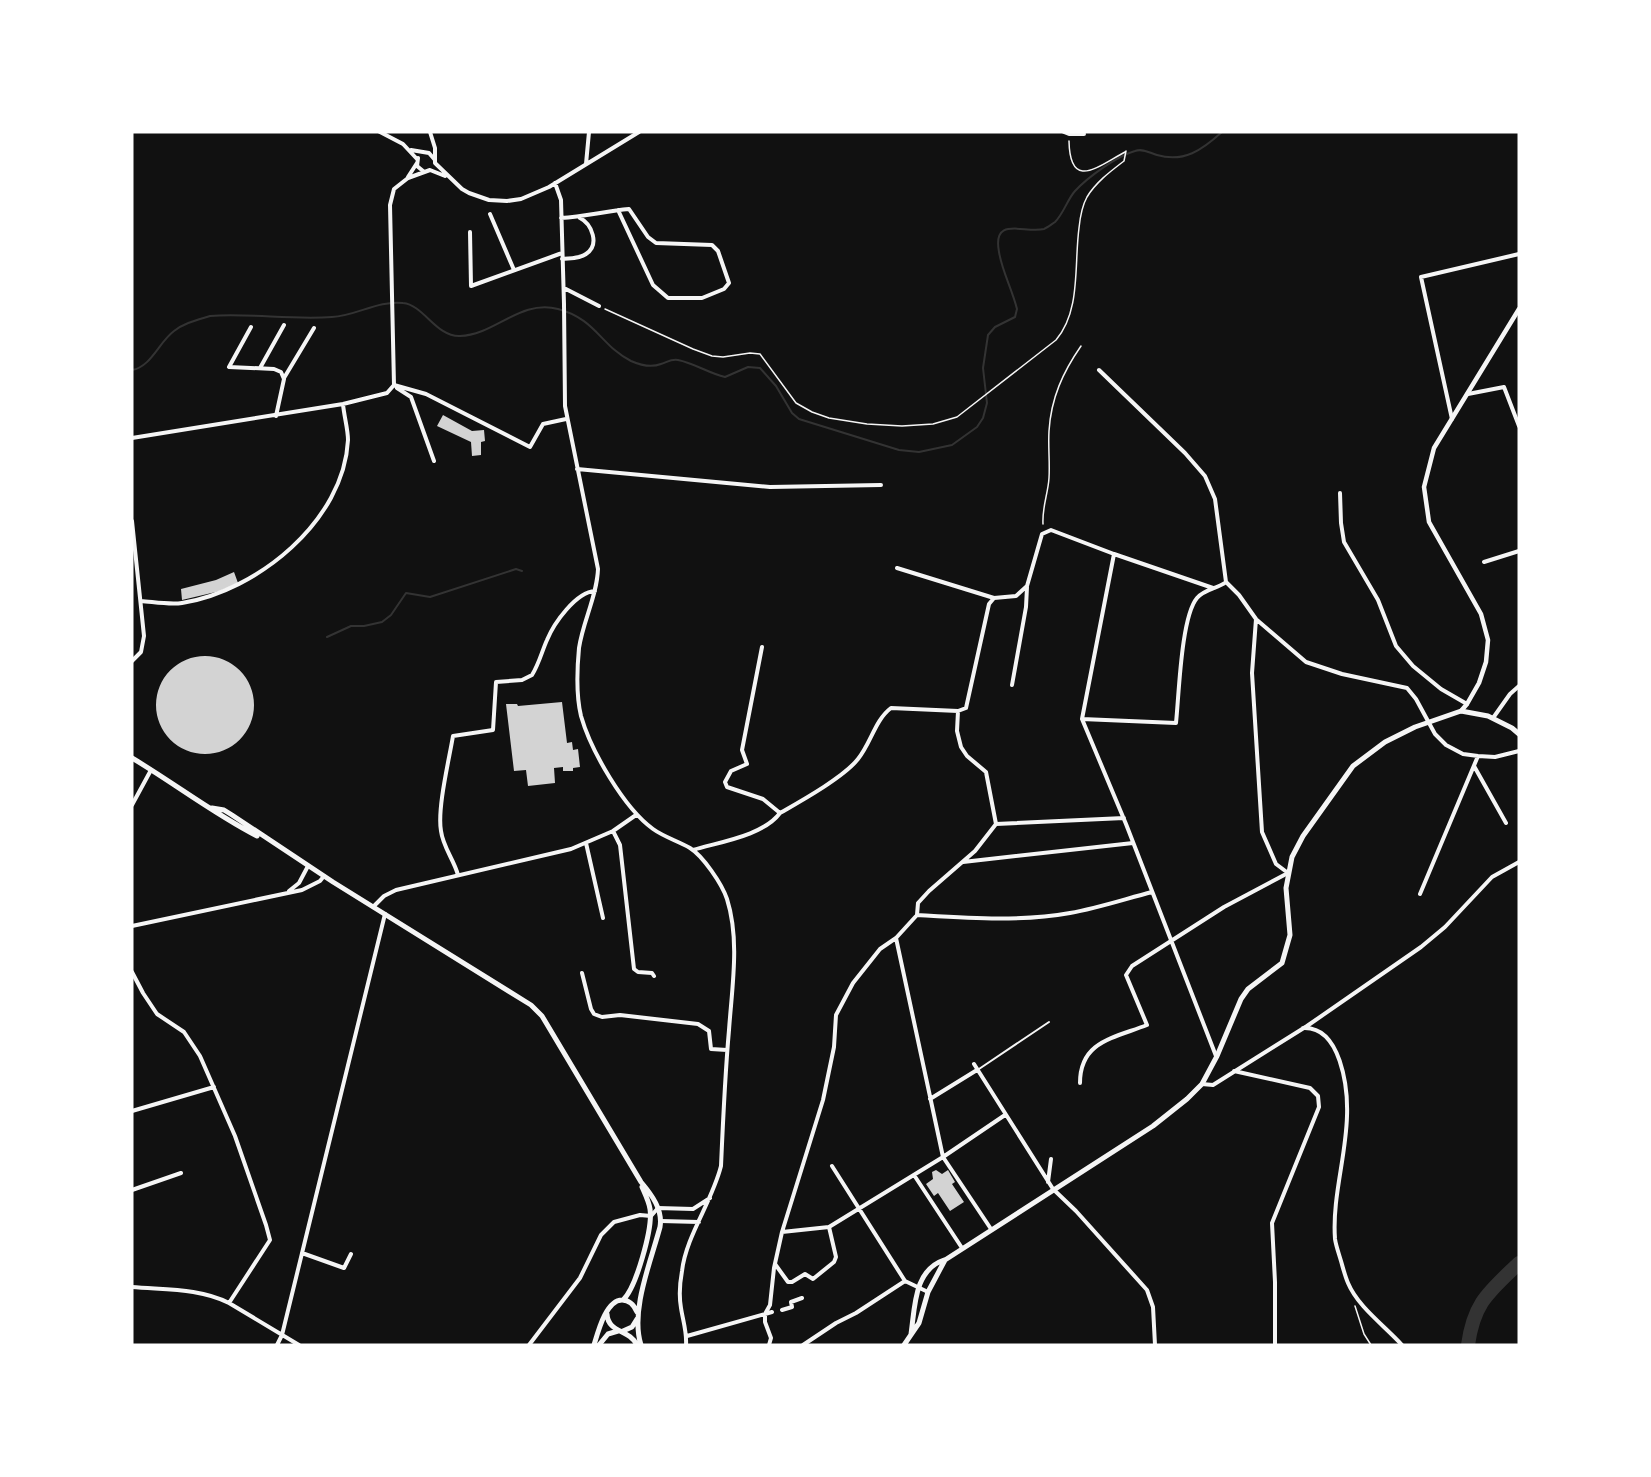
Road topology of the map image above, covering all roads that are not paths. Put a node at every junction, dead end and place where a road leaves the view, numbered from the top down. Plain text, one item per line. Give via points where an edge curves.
1 (380, 132) edge
2 (430, 132) edge
3 (589, 132) edge
4 (639, 132) edge
5 (1064, 132) edge
6 (1084, 134) dead end
7 (432, 144) junction
8 (410, 150) junction
9 (425, 153) junction
10 (417, 161) junction
11 (435, 161) junction
12 (586, 164) junction
13 (430, 171) junction
14 (424, 172) junction
15 (448, 177) junction
16 (408, 178) junction
17 (555, 183) junction
18 (618, 210) junction
19 (490, 214) dead end
20 (561, 218) junction
21 (579, 218) junction
22 (470, 232) dead end
23 (1519, 254) edge
24 (562, 256) junction
25 (514, 270) junction
26 (564, 288) junction
27 (599, 306) road end
28 (1519, 309) edge
29 (284, 325) dead end
30 (251, 327) dead end
31 (314, 328) dead end
32 (260, 368) junction
33 (1099, 370) dead end
34 (284, 379) junction
35 (394, 385) junction
36 (1468, 394) junction
37 (343, 404) junction
38 (276, 416) junction
39 (566, 419) junction
40 (1452, 420) junction
41 (1519, 426) edge
42 (132, 438) edge
43 (434, 461) dead end
44 (577, 470) junction
45 (881, 485) dead end
46 (1340, 493) dead end
47 (132, 521) edge
48 (1519, 551) edge
49 (1114, 554) junction
50 (1484, 562) dead end
51 (897, 568) dead end
52 (1226, 582) junction
53 (1027, 586) junction
54 (1213, 588) junction
55 (596, 591) junction
56 (994, 598) junction
57 (141, 601) junction
58 (1256, 619) junction
59 (762, 647) dead end
60 (132, 661) edge
61 (1012, 685) dead end
62 (1519, 686) edge
63 (1467, 704) junction
64 (958, 711) junction
65 (1461, 711) junction
66 (1493, 718) junction
67 (1082, 719) junction
68 (1429, 722) junction
69 (1519, 734) edge
70 (1519, 751) edge
71 (1478, 756) junction
72 (132, 758) edge
73 (1474, 765) junction
74 (151, 770) junction
75 (132, 806) edge
76 (780, 813) junction
77 (636, 815) junction
78 (1124, 818) junction
79 (1506, 823) dead end
80 (996, 824) junction
81 (613, 831) junction
82 (585, 843) junction
83 (1133, 843) junction
84 (692, 850) junction
85 (962, 862) junction
86 (1519, 862) edge
87 (308, 866) junction
88 (1288, 873) junction
89 (458, 875) junction
90 (324, 876) junction
91 (288, 892) junction
92 (1152, 892) junction
93 (1420, 894) dead end
94 (374, 906) junction
95 (385, 914) junction
96 (917, 915) junction
97 (603, 918) dead end
98 (132, 926) edge
99 (896, 938) junction
100 (1170, 941) junction
101 (132, 972) edge
102 (582, 974) dead end
103 (654, 976) dead end
104 (1049, 1022) dead end
105 (1303, 1028) junction
106 (727, 1050) junction
107 (1217, 1056) junction
108 (974, 1064) dead end
109 (977, 1070) junction
110 (1234, 1071) junction
111 (1080, 1083) dead end
112 (1202, 1084) junction
113 (214, 1087) junction
114 (930, 1099) junction
115 (132, 1111) edge
116 (1005, 1115) junction
117 (943, 1157) junction
118 (1052, 1159) dead end
119 (832, 1166) dead end
120 (181, 1173) dead end
121 (914, 1175) junction
122 (641, 1182) junction
123 (1048, 1182) junction
124 (132, 1190) edge
125 (1053, 1190) junction
126 (711, 1198) junction
127 (658, 1208) junction
128 (861, 1211) junction
129 (651, 1216) junction
130 (661, 1221) junction
131 (699, 1222) junction
132 (829, 1227) junction
133 (991, 1229) junction
134 (782, 1232) junction
135 (962, 1248) junction
136 (302, 1253) junction
137 (351, 1254) dead end
138 (945, 1260) junction
139 (775, 1263) junction
140 (905, 1281) junction
141 (132, 1287) edge
142 (919, 1287) junction
143 (928, 1292) junction
144 (802, 1298) dead end
145 (623, 1300) junction
146 (230, 1303) junction
147 (782, 1310) dead end
148 (608, 1312) junction
149 (772, 1312) dead end
150 (765, 1314) junction
151 (638, 1317) junction
152 (622, 1331) junction
153 (282, 1335) junction
154 (911, 1335) junction
155 (687, 1336) junction
156 (277, 1345) edge
157 (299, 1345) edge
158 (530, 1345) edge
159 (596, 1345) edge
160 (639, 1345) edge
161 (686, 1345) edge
162 (769, 1345) edge
163 (803, 1345) edge
164 (904, 1345) edge
165 (1155, 1345) edge
166 (1275, 1345) edge
167 (1402, 1345) edge

1 - 8 street
2 - 7 street
3 - 12 street
4 - 12 street
5 - 6 street
7 - 9 street via 432,150
7 - 11 street
8 - 9 street
8 - 10 street
9 - 10 street
9 - 11 street
10 - 14 street
10 - 16 street
11 - 13 street
11 - 15 street
12 - 17 street
13 - 14 street
13 - 15 street
14 - 16 street
15 - 17 street via 469,193 498,201 521,199
16 - 35 street via 394,189 390,205
17 - 20 street via 561,200
18 - 18 street via 653,285 668,297 702,298 729,283 718,251 712,245 656,243 629,209
18 - 21 street
19 - 25 street
20 - 21 street
20 - 24 street
21 - 24 street via 592,230 591,249 577,258
22 - 25 street via 471,286
23 - 40 street via 1421,277
24 - 25 street
24 - 26 street
26 - 27 street
26 - 39 street
28 - 36 street
29 - 32 street
30 - 32 street via 229,367
31 - 34 street
32 - 34 street via 281,372
33 - 52 street via 1205,476 1215,499
34 - 38 street
35 - 37 street via 387,393
35 - 39 street via 426,394 530,447 543,424
35 - 43 street via 411,397
36 - 40 street
36 - 41 street via 1504,387
37 - 38 street
37 - 57 street via 348,439 339,481 317,520 292,547 252,578 227,590 181,604
38 - 42 street
39 - 44 street
40 - 63 street via 1434,448 1424,487 1430,522 1481,614 1488,640 1486,662
44 - 45 street via 770,487
44 - 55 street via 597,556
46 - 63 street via 1344,542 1377,600 1396,646 1420,672
47 - 57 street
48 - 50 street
49 - 53 street via 1051,530 1042,534
49 - 54 street
49 - 67 street
51 - 56 street
52 - 54 street
52 - 58 street
53 - 56 street via 1016,596
53 - 61 street
54 - 67 street via 1199,596 1191,607 1176,723
55 - 77 street via 579,648 580,708 600,758
55 - 89 street via 571,604 547,638 532,675 496,682 493,730 453,736 441,831
56 - 64 street via 989,604 966,708
57 - 60 street via 143,645
58 - 68 street via 1306,662 1407,688
58 - 88 street via 1252,673 1262,832 1276,864
59 - 76 street via 741,750 747,764 731,771 725,782 728,787 762,799
62 - 66 street
63 - 65 street
64 - 76 street via 891,708 857,762
64 - 80 street via 961,747 986,772
65 - 66 main road
65 - 68 main road
66 - 69 main road
67 - 78 street
68 - 71 street via 1446,745
68 - 88 main road via 1385,742 1353,766 1304,836
70 - 71 street via 1495,757
71 - 73 street
72 - 74 main road
73 - 79 street
73 - 93 street
74 - 75 street
74 - 87 main road via 212,808 224,810
76 - 84 street via 764,828
77 - 81 street
77 - 84 street via 654,830
78 - 80 street
78 - 83 street
80 - 85 street
81 - 82 street
81 - 103 street via 620,845 634,969
82 - 89 street via 551,855
82 - 97 street
83 - 85 street
83 - 92 street
84 - 106 street via 714,874 726,896 734,925
85 - 96 street via 918,903
86 - 105 street via 1492,878 1421,947
87 - 90 main road
87 - 91 street via 299,883
88 - 100 street
88 - 107 main road via 1290,935 1282,963 1241,999
89 - 94 street via 396,890
90 - 91 street via 308,888
90 - 94 main road
91 - 98 street
92 - 96 street via 1071,913 1033,917
92 - 100 street
94 - 95 main road
95 - 122 main road via 531,1005 542,1016
95 - 136 street
96 - 99 street
99 - 114 street
99 - 134 street via 880,949 853,983 836,1015 823,1100
100 - 107 street
100 - 111 street via 1132,966 1126,975 1147,1025 1098,1044 1085,1057
101 - 113 street via 157,1014 193,1043
102 - 106 street via 594,1014 698,1023 709,1031 711,1049
104 - 109 lane
105 - 110 street
105 - 167 street via 1325,1034 1345,1078 1347,1117 1335,1240 1348,1285
106 - 126 street via 720,1166
107 - 112 main road
108 - 109 street
109 - 114 street
109 - 116 street
110 - 112 street via 1213,1085
110 - 166 street via 1310,1088 1318,1096 1319,1107 1272,1224
112 - 125 main road via 1160,1121
113 - 115 street
113 - 146 street via 270,1240
114 - 117 street
116 - 117 street
116 - 123 street
117 - 121 street
117 - 133 street
118 - 123 street
119 - 128 street
120 - 124 street
121 - 128 street
121 - 135 street
122 - 127 main road
122 - 129 main road
123 - 125 street
125 - 133 main road
125 - 165 street via 1148,1290 1154,1307
126 - 127 street via 693,1209
126 - 131 street
127 - 129 street
127 - 130 main road
128 - 132 street
128 - 140 street
129 - 145 main road via 635,1282
129 - 158 street via 614,1222 601,1235 580,1278
130 - 131 street
130 - 151 main road
131 - 155 street via 682,1269 680,1306
132 - 134 street
132 - 139 street via 836,1257 812,1280 805,1274 788,1282
133 - 135 main road
134 - 139 street
135 - 138 main road
136 - 137 street via 344,1268
136 - 153 street
138 - 142 main road via 932,1265
138 - 143 main road
139 - 150 street via 770,1305
140 - 142 street
140 - 163 street
141 - 146 street via 202,1293
142 - 143 street
142 - 154 main road
143 - 154 main road via 919,1323
144 - 147 street
145 - 148 main road via 613,1304
145 - 151 main road via 634,1306
146 - 153 street
148 - 152 main road via 609,1322
148 - 159 main road
149 - 150 street
150 - 155 street
150 - 162 street
151 - 152 main road via 632,1327
151 - 160 main road
152 - 159 main road via 608,1334
152 - 160 main road
153 - 156 street
153 - 157 street
154 - 164 main road
155 - 161 street

